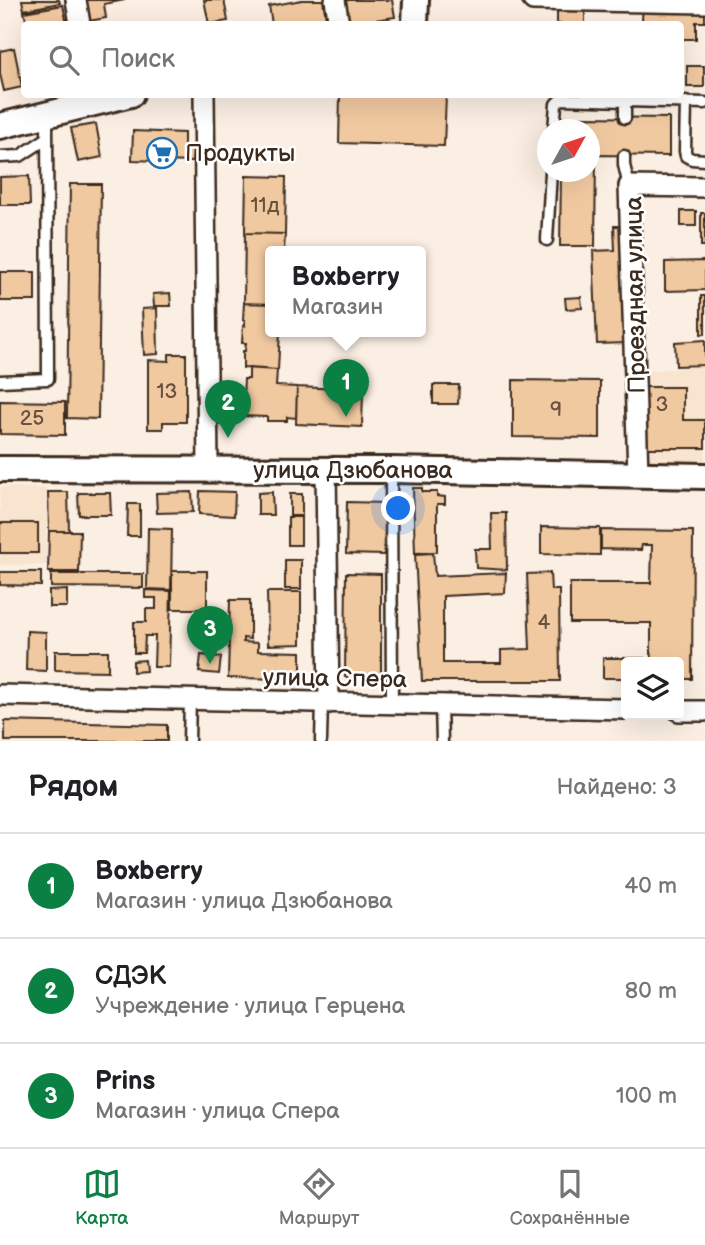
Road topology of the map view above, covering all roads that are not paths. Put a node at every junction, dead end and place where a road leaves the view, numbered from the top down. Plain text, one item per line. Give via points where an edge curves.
1 (76, 0) edge
2 (335, 0) edge
3 (416, 0) edge
4 (533, 0) edge
5 (705, 3) edge
6 (80, 21) edge
7 (338, 21) edge
8 (415, 21) edge
9 (204, 98) edge
10 (94, 99) edge
11 (625, 101) junction
12 (686, 102) junction
13 (705, 103) edge
14 (625, 118) dead end
15 (555, 119) edge
16 (0, 126) edge
17 (46, 127) junction
18 (624, 156) dead end
19 (0, 157) edge
20 (705, 160) edge
21 (550, 182) edge
22 (629, 186) junction
23 (705, 187) edge
24 (547, 240) dead end
25 (0, 381) edge
26 (0, 469) edge
27 (208, 469) junction
28 (326, 470) junction
29 (391, 470) junction
30 (638, 474) junction
31 (705, 476) edge
32 (0, 695) edge
33 (190, 699) junction
34 (326, 703) junction
35 (392, 704) junction
36 (442, 705) junction
37 (621, 709) edge
38 (684, 711) edge
39 (705, 711) edge
40 (189, 741) edge
41 (321, 741) edge
42 (442, 741) edge

1 - 6 street
2 - 7 street
3 - 8 street
4 - 5 street
9 - 27 street
10 - 17 street
11 - 12 lane
11 - 14 lane
11 - 15 lane via 561,99
12 - 13 lane
12 - 20 lane via 686,156
16 - 17 street
17 - 19 lane via 20,156
17 - 25 lane via 48,379
18 - 22 lane
21 - 24 lane
22 - 23 street, Проездная улица
22 - 30 street, Проездная улица
26 - 27 street, улица Дзюбанова
27 - 28 street, улица Дзюбанова
28 - 29 street, улица Дзюбанова
28 - 34 street
29 - 30 street, улица Дзюбанова
29 - 35 lane
30 - 31 street, улица Дзюбанова
32 - 33 street, улица Спера
33 - 34 street, улица Спера
33 - 40 lane
34 - 35 street, улица Спера
34 - 41 lane
35 - 36 street, улица Спера
36 - 37 street, улица Спера
36 - 42 lane
38 - 39 street

